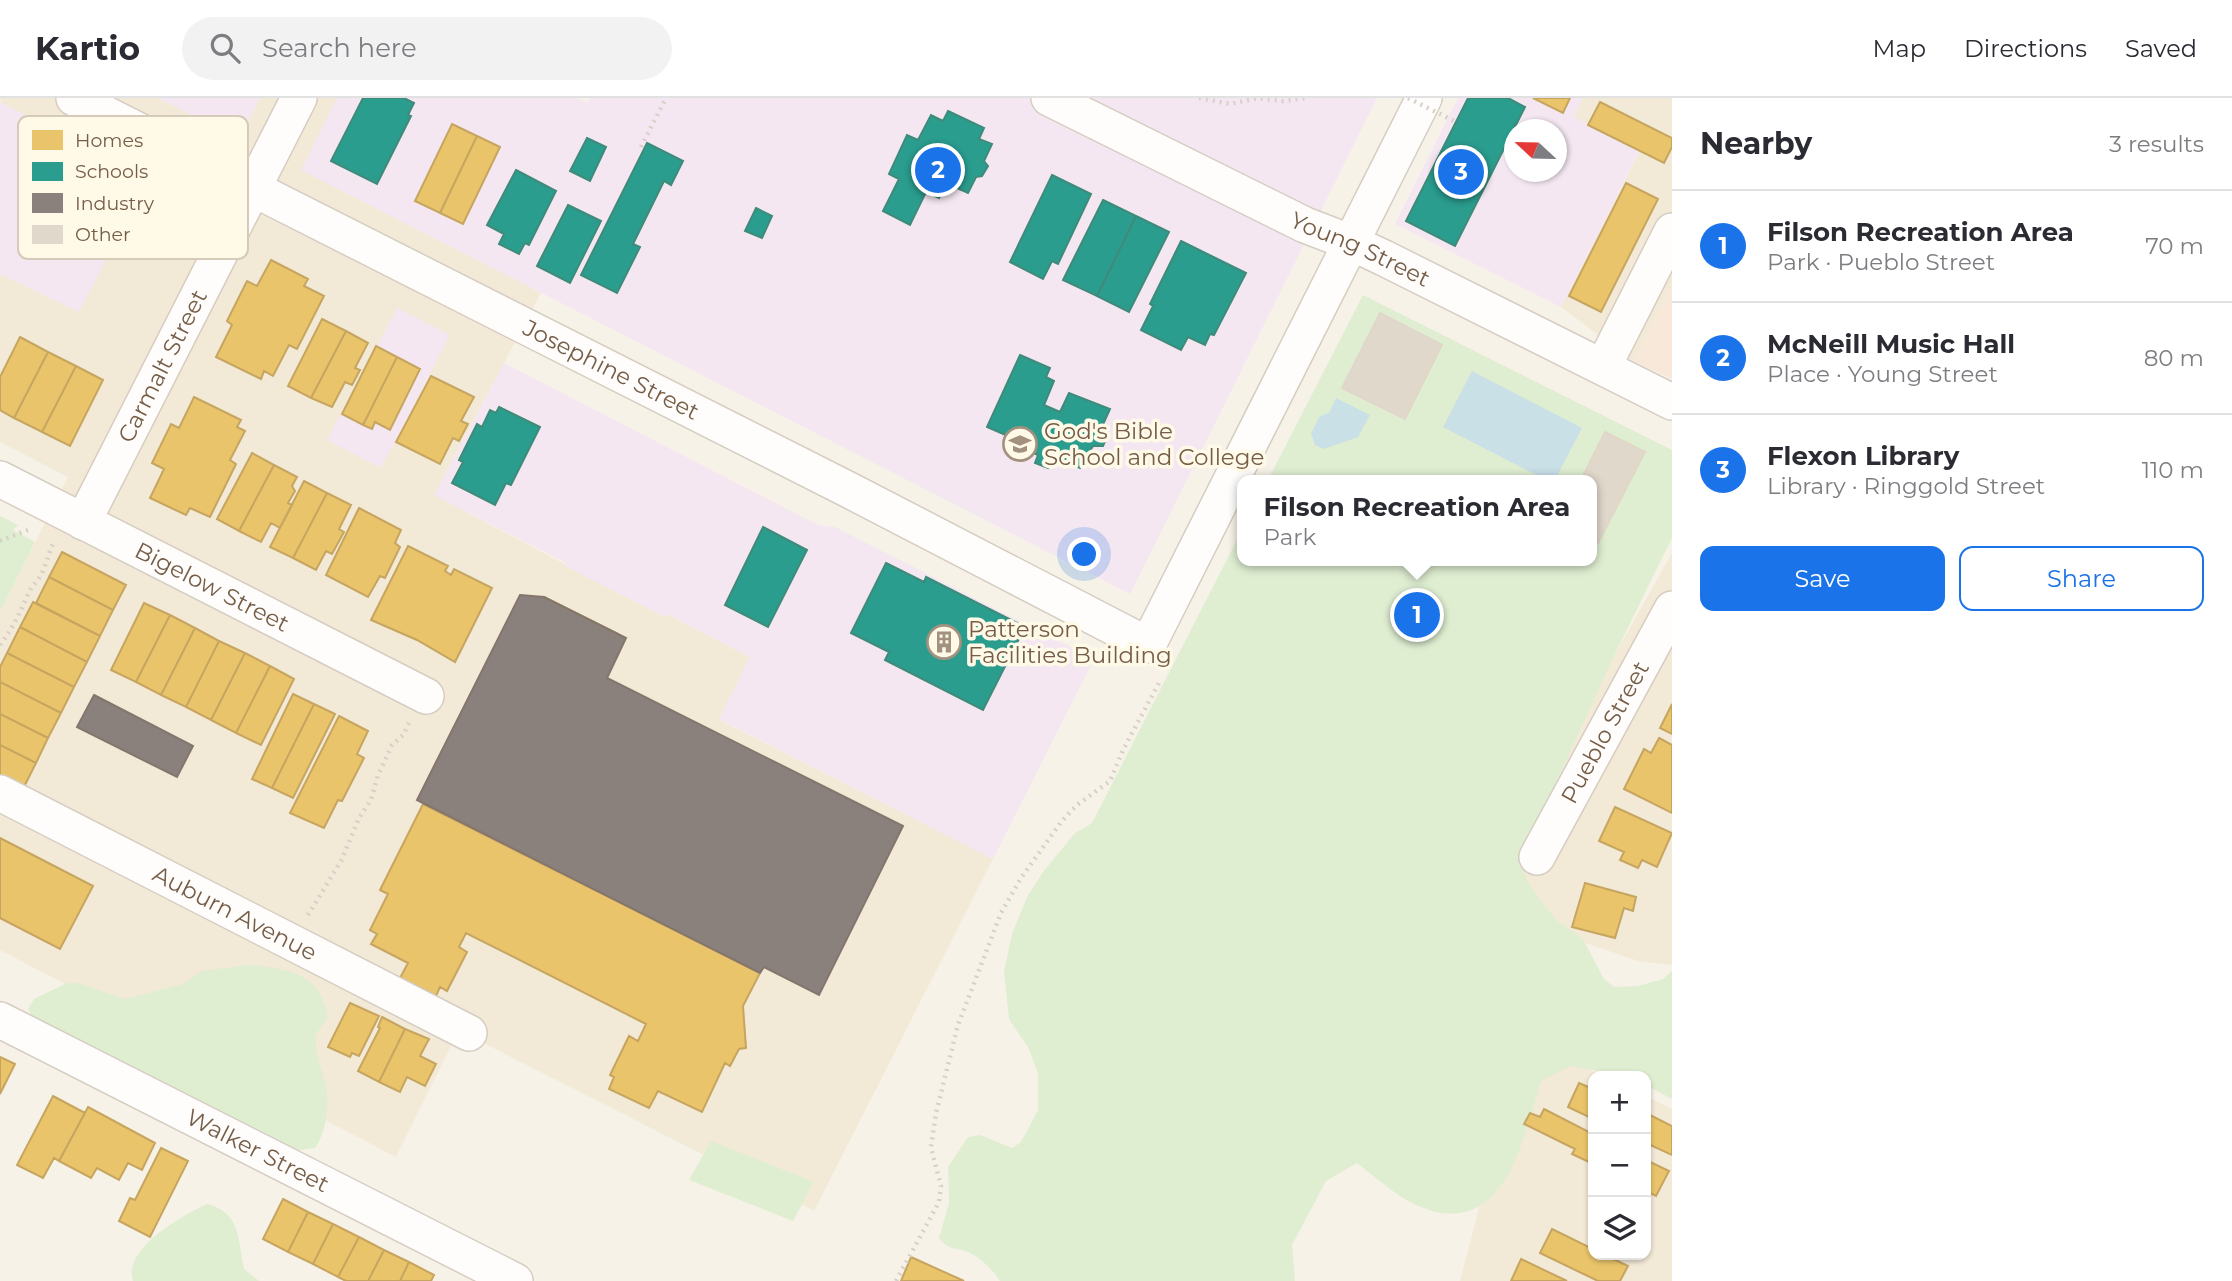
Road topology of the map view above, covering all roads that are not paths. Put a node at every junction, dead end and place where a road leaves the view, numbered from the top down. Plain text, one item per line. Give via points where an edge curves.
1 (74, 98) edge
2 (299, 98) edge
3 (1049, 98) edge
4 (1424, 98) edge
5 (110, 116) edge
6 (248, 185) edge
7 (255, 188) junction
8 (248, 201) edge
9 (1672, 231) edge
10 (1352, 243) junction
11 (217, 259) edge
12 (1603, 367) junction
13 (1672, 402) edge
14 (0, 479) edge
15 (70, 530) junction
16 (1672, 609) edge
17 (417, 709) road end
18 (0, 793) edge
19 (1537, 857) dead end
20 (0, 1020) edge
21 (469, 1033) dead end
22 (515, 1281) edge

1 - 5 street, Josephine Street
2 - 7 street, Carmalt Street
3 - 10 street, Young Street via 1305,225
4 - 10 street
6 - 7 street, Josephine Street
7 - 8 street, Carmalt Street
7 - 10 street, Josephine Street via 1148,645
9 - 12 street
10 - 12 street, Young Street
11 - 15 street, Carmalt Street
12 - 13 street, Young Street
14 - 15 street, Bigelow Street
15 - 17 street, Bigelow Street
16 - 19 street, Pueblo Street
18 - 21 street, Auburn Avenue
20 - 22 street, Walker Street

